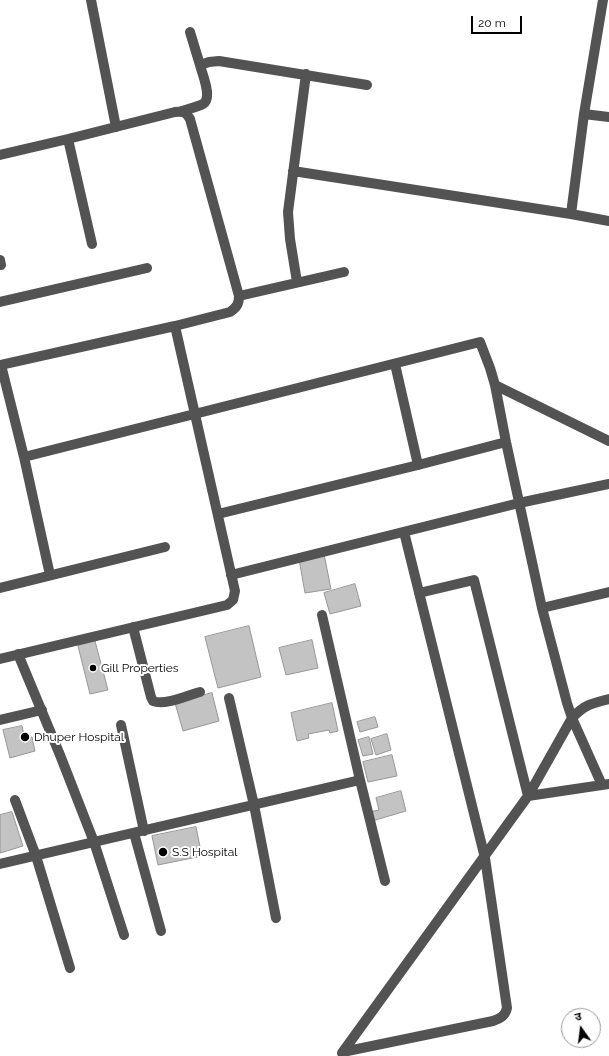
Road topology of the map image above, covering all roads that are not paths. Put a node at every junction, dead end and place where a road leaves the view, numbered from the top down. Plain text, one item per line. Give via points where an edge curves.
1 (91, 0) edge
2 (603, 0) edge
3 (190, 32) dead end
4 (200, 65) junction
5 (306, 74) junction
6 (367, 85) dead end
7 (182, 111) junction
8 (584, 114) junction
9 (609, 117) edge
10 (116, 127) junction
11 (68, 139) junction
12 (0, 155) edge
13 (294, 171) junction
14 (571, 214) junction
15 (609, 221) edge
16 (92, 244) dead end
17 (147, 268) dead end
18 (344, 272) dead end
19 (297, 282) junction
20 (239, 296) junction
21 (0, 302) edge
22 (175, 326) junction
23 (395, 364) junction
24 (0, 365) edge
25 (495, 385) junction
26 (194, 414) junction
27 (609, 441) edge
28 (506, 442) junction
29 (24, 457) junction
30 (418, 465) junction
31 (609, 484) edge
32 (519, 504) junction
33 (218, 514) junction
34 (404, 532) junction
35 (165, 547) dead end
36 (50, 575) junction
37 (231, 575) junction
38 (0, 588) edge
39 (609, 592) edge
40 (419, 593) junction
41 (542, 608) junction
42 (322, 615) dead end
43 (133, 627) junction
44 (18, 654) junction
45 (0, 659) edge
46 (200, 692) dead end
47 (230, 698) dead end
48 (609, 700) edge
49 (42, 710) junction
50 (572, 718) junction
51 (0, 720) edge
52 (121, 725) dead end
53 (360, 780) junction
54 (605, 785) edge
55 (528, 796) junction
56 (15, 800) dead end
57 (254, 805) junction
58 (139, 832) junction
59 (94, 842) junction
60 (36, 856) junction
61 (485, 858) junction
62 (0, 864) edge
63 (384, 881) dead end
64 (276, 918) dead end
65 (161, 931) dead end
66 (124, 935) dead end
67 (70, 968) dead end
68 (342, 1054) edge

1 - 10 street
2 - 8 street
3 - 4 street
4 - 5 street via 219,61
4 - 7 street via 208,94 207,100 203,104
5 - 6 street
5 - 13 street
7 - 10 street
7 - 20 street via 190,119
8 - 9 street
8 - 14 street
10 - 11 street
11 - 12 street
11 - 16 street
13 - 14 street
13 - 19 street via 288,217
14 - 15 street
17 - 21 street
18 - 19 street
19 - 20 street
20 - 22 street via 236,308 230,312
22 - 24 street
22 - 26 street
23 - 25 street via 480,342
23 - 26 street
23 - 30 street
24 - 29 street
25 - 27 street
25 - 28 street
26 - 29 street
26 - 33 street
28 - 30 street
28 - 32 street
29 - 36 street
30 - 33 street
31 - 32 street
32 - 34 street
32 - 41 street
33 - 37 street
34 - 37 street
34 - 40 street
35 - 36 street
36 - 38 street
37 - 43 street via 235,591 233,600 227,605
39 - 41 street
40 - 55 street via 474,580
40 - 61 street
41 - 50 street
42 - 53 street
43 - 44 street
43 - 46 street via 153,701 164,702
44 - 45 street
44 - 49 street
47 - 57 street
48 - 50 street via 590,703
49 - 51 street
49 - 59 street
50 - 54 street
50 - 55 street
52 - 58 street
53 - 57 street
53 - 63 street
54 - 55 street
55 - 61 street
56 - 60 street
57 - 58 street
57 - 64 street
58 - 59 street
58 - 65 street
59 - 60 street
59 - 66 street
60 - 62 street
60 - 67 street
61 - 68 street
61 - 68 street via 506,1014 494,1021

